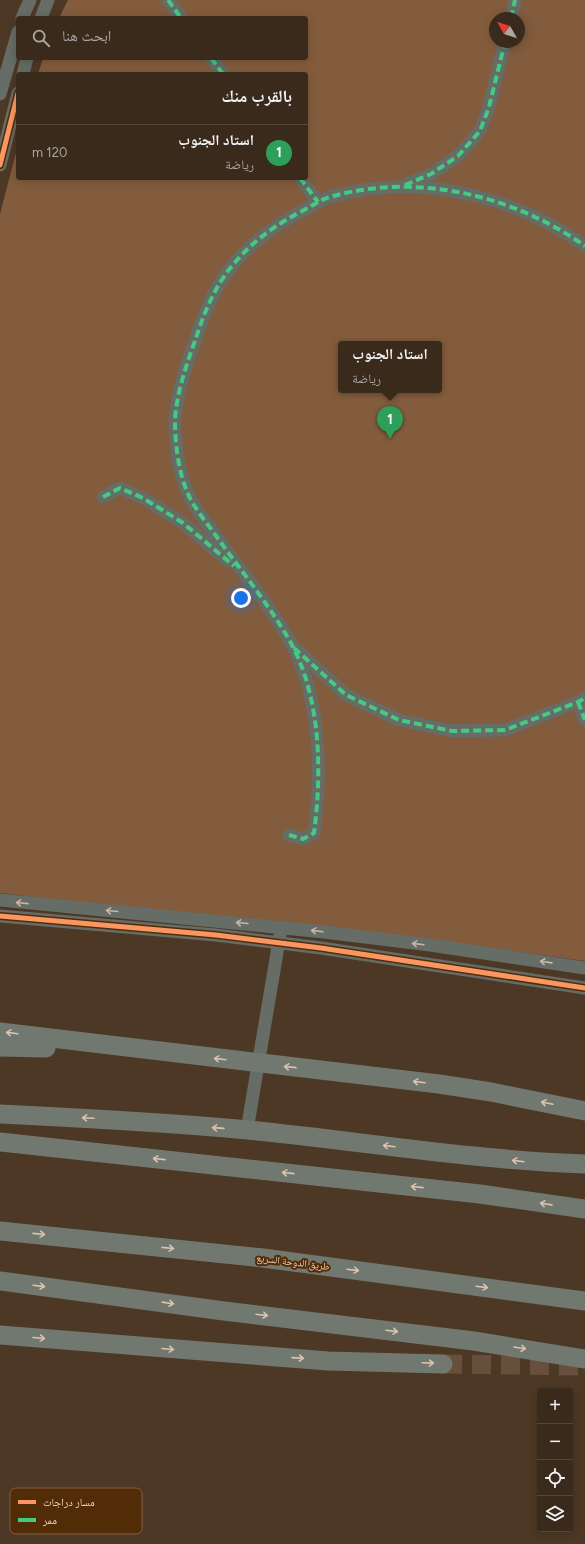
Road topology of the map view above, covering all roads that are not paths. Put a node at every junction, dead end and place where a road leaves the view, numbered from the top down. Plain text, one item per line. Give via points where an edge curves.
1 (30, 0) edge
2 (48, 0) edge
3 (168, 0) edge
4 (515, 0) edge
5 (512, 12) edge
6 (23, 16) edge
7 (41, 16) edge
8 (180, 16) edge
9 (16, 39) edge
10 (504, 48) edge
11 (26, 60) edge
12 (212, 60) edge
13 (24, 72) edge
14 (222, 72) edge
15 (0, 94) edge
16 (16, 101) edge
17 (0, 165) edge
18 (302, 180) edge
19 (403, 186) junction
20 (318, 202) junction
21 (585, 246) edge
22 (103, 496) dead end
23 (241, 572) junction
24 (293, 647) junction
25 (582, 700) edge
26 (585, 720) edge
27 (289, 835) dead end
28 (0, 900) edge
29 (0, 916) edge
30 (281, 927) junction
31 (280, 944) junction
32 (585, 968) edge
33 (585, 988) edge
34 (0, 1032) edge
35 (4, 1049) edge
36 (162, 1051) junction
37 (259, 1063) junction
38 (585, 1112) edge
39 (0, 1114) edge
40 (247, 1130) junction
41 (0, 1142) edge
42 (585, 1164) edge
43 (585, 1209) edge
44 (0, 1231) edge
45 (0, 1281) edge
46 (585, 1301) edge
47 (0, 1335) edge
48 (585, 1359) edge
49 (443, 1364) tunnel mouth

1 - 6 street
2 - 7 street
3 - 8 street
4 - 5 street
9 - 15 street
10 - 19 street via 489,107 480,131 458,156 432,174
11 - 13 street
12 - 14 street
16 - 17 street
18 - 20 street
19 - 20 street via 358,190 327,197
19 - 21 street via 455,190 519,209 562,230
20 - 23 street via 255,240 230,268 205,312 185,367 175,420 178,461 190,499
22 - 23 street via 120,488 143,498 183,523
23 - 24 street via 260,595
24 - 25 street via 346,695 399,720 452,731 505,730
24 - 27 street via 311,696 318,751 318,805 314,833 302,839
25 - 26 street
30 -> 28 street
29 - 31 street via 216,935
30 - 31 street
32 -> 30 street via 430,945
31 - 33 street
31 - 37 street
36 -> 34 highway
35 - 36 highway
37 -> 36 highway
38 -> 37 highway via 491,1092
37 - 40 street
40 -> 39 highway
42 -> 40 highway via 530,1162
43 -> 41 highway via 480,1194
44 -> 46 highway, طريق الدوحة السريع via 263,1258
45 -> 48 highway via 474,1341
47 -> 49 highway via 328,1361

